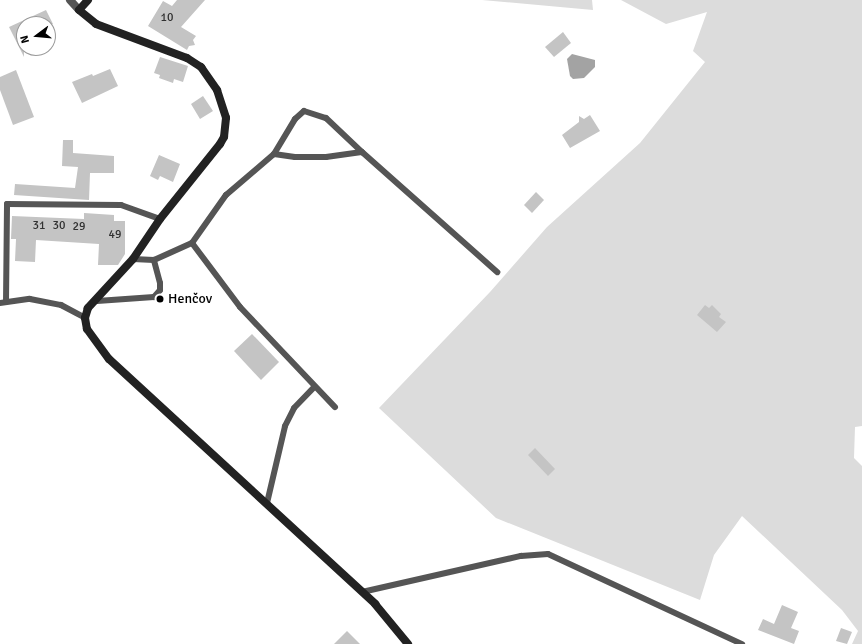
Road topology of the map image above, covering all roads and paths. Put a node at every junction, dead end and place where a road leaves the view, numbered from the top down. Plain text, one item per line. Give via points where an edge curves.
1 (70, 0) edge
2 (88, 0) edge
3 (79, 10) junction
4 (362, 152) junction
5 (274, 154) junction
6 (160, 219) junction
7 (192, 243) junction
8 (133, 259) junction
9 (154, 260) junction
10 (497, 272) dead end
11 (97, 301) junction
12 (3, 303) edge
13 (84, 318) junction
14 (314, 387) junction
15 (335, 407) dead end
16 (266, 503) junction
17 (362, 592) junction
18 (408, 644) edge
19 (742, 644) edge

1 - 3 street
2 - 3 street
3 - 6 street via 96,24 116,33 187,58 201,67 217,90 226,118 224,137
4 - 5 lane via 318,157
4 - 5 lane via 326,118 304,111 295,119
4 - 10 lane
5 - 7 lane via 226,195
6 - 8 street
6 - 12 lane via 138,209 121,206 7,204
7 - 9 lane
7 - 14 lane via 240,307
8 - 9 lane
8 - 11 street
9 - 11 lane via 160,283 160,290 154,297
11 - 13 street via 88,308
12 - 13 lane via 30,299 50,302
13 - 16 street via 92,340 109,359
14 - 15 lane
14 - 16 lane via 294,408 285,426
16 - 17 street
17 - 18 street
17 - 19 lane via 521,556 548,554

